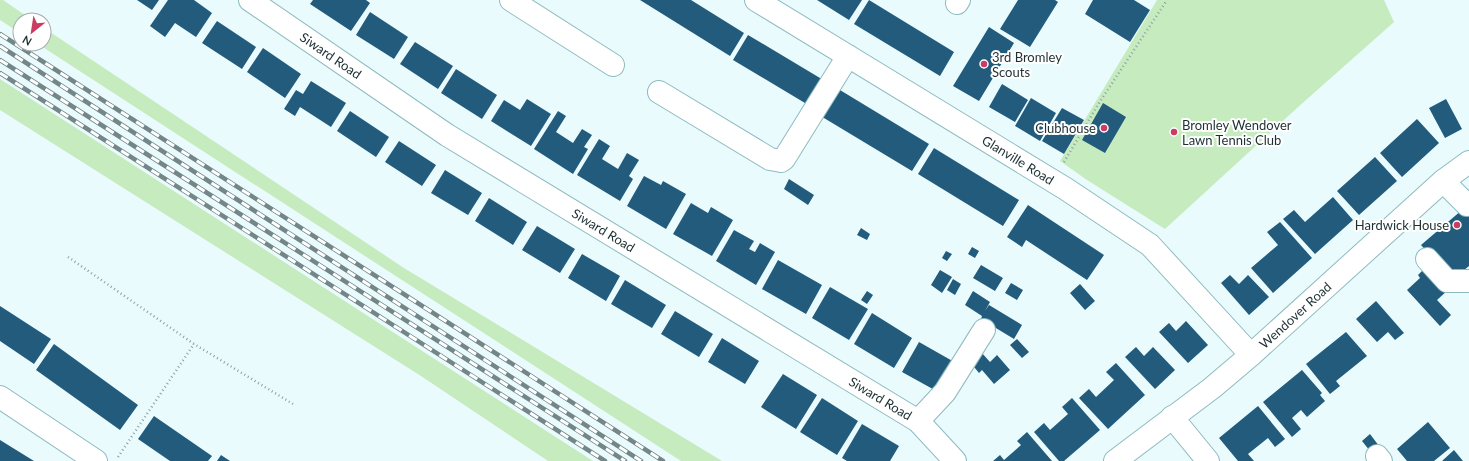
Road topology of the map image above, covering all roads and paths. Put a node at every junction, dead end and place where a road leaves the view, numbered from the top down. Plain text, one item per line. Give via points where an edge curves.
1 (250, 0) edge
2 (511, 0) edge
3 (756, 0) edge
4 (1167, 0) edge
5 (848, 56) junction
6 (613, 65) dead end
7 (659, 92) dead end
8 (1469, 162) edge
9 (1443, 181) junction
10 (1053, 182) junction
11 (1467, 205) dead end
12 (68, 257) dead end
13 (1427, 259) dead end
14 (1468, 281) edge
15 (984, 330) dead end
16 (194, 344) junction
17 (1251, 355) junction
18 (0, 397) edge
19 (293, 404) dead end
20 (1172, 417) junction
21 (918, 421) junction
22 (96, 461) edge
23 (115, 461) edge
24 (955, 461) edge
25 (1115, 461) edge
26 (1208, 461) edge

1 - 21 street, Siward Road via 447,135
2 - 6 street
3 - 5 street, Glanville Road
4 - 10 path via 1099,103
5 - 7 street via 781,161 770,159
5 - 10 street, Glanville Road
8 - 9 street, Wendover Road
9 - 11 street
9 - 17 street, Wendover Road
10 - 17 street, Glanville Road via 1150,245
12 - 16 path
13 - 14 street via 1447,281
15 - 21 street via 945,392
16 - 19 path
16 - 23 path
17 - 20 street, Wendover Road
18 - 22 street
20 - 25 street, Wendover Road
20 - 26 street
21 - 24 street, Siward Road

